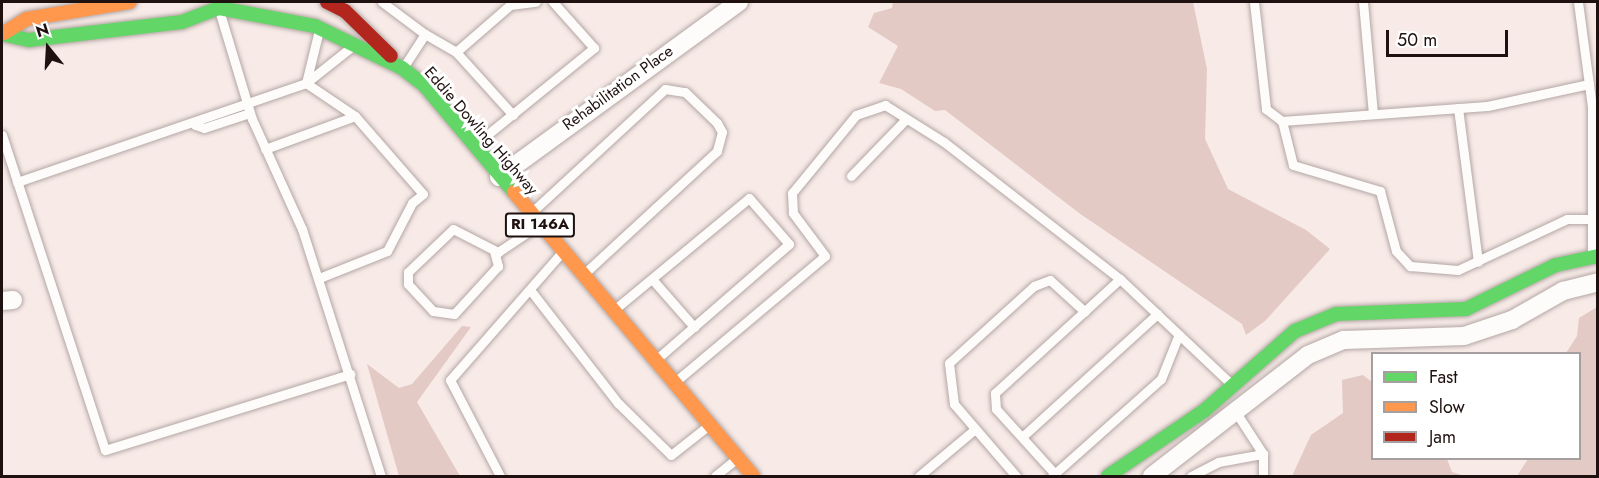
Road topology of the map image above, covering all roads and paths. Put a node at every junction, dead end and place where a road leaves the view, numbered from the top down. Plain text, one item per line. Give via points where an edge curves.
1 (130, 2) edge
2 (204, 2) edge
3 (327, 2) edge
4 (382, 2) edge
5 (536, 2) edge
6 (553, 2) edge
7 (740, 2) edge
8 (1254, 2) edge
9 (1363, 2) edge
10 (1578, 2) edge
11 (218, 4) edge
12 (347, 6) edge
13 (320, 28) junction
14 (3, 34) edge
15 (425, 34) junction
16 (354, 45) junction
17 (456, 52) junction
18 (402, 68) junction
19 (306, 83) junction
20 (1589, 84) junction
21 (246, 102) junction
22 (1458, 108) junction
23 (250, 113) junction
24 (1373, 114) junction
25 (513, 115) junction
26 (355, 116) junction
27 (906, 119) junction
28 (1282, 121) junction
29 (1595, 123) edge
30 (195, 125) junction
31 (2, 135) edge
32 (475, 145) junction
33 (265, 149) junction
34 (851, 176) dead end
35 (499, 177) junction
36 (17, 182) junction
37 (535, 219) junction
38 (1595, 219) edge
39 (494, 251) junction
40 (562, 251) junction
41 (1595, 257) edge
42 (1478, 262) junction
43 (582, 274) junction
44 (319, 278) junction
45 (652, 279) junction
46 (1120, 279) junction
47 (1598, 282) edge
48 (531, 291) junction
49 (613, 311) junction
50 (1085, 312) junction
51 (1157, 314) junction
52 (694, 327) junction
53 (1179, 334) junction
54 (656, 360) junction
55 (350, 374) junction
56 (674, 382) junction
57 (1232, 385) junction
58 (1237, 414) junction
59 (710, 424) junction
60 (975, 429) junction
61 (1022, 438) junction
62 (1263, 454) junction
63 (738, 458) junction
64 (1054, 475) edge
65 (381, 477) edge
66 (500, 477) edge
67 (715, 477) edge
68 (753, 477) edge
69 (919, 477) edge
70 (1016, 477) edge
71 (1108, 477) edge
72 (1152, 477) edge
73 (1191, 477) edge
74 (1263, 477) edge

1 - 14 main road, RI 146A via 26,19
2 - 11 main road, RI 146A
3 - 12 main road
4 - 15 lane
5 - 17 lane via 510,5
6 - 25 lane via 594,48
7 - 35 street, Rehabilitation Place
8 - 28 lane via 1266,109
9 - 24 lane
10 - 20 lane
11 - 13 main road, Eddie Dowling Highway / RI 146A
11 - 14 main road, RI 146A via 182,22 29,40
11 - 21 lane
12 - 18 main road
13 - 16 main road, Eddie Dowling Highway / RI 146A
13 - 19 lane
15 - 17 lane
15 - 18 lane
16 - 18 main road, Eddie Dowling Highway / RI 146A
16 - 19 lane
17 - 25 lane
18 - 32 main road, Eddie Dowling Highway / RI 146A
19 - 21 lane
19 - 26 lane
20 - 22 lane
20 - 29 lane
21 - 23 lane
21 - 30 lane via 202,117
22 - 24 lane
22 - 42 lane
23 - 30 lane via 204,128
23 - 33 lane
24 - 28 lane
25 - 32 lane
26 - 33 lane
26 - 44 lane via 423,194 412,203 387,251
27 - 34 lane
27 - 46 lane
27 - 56 lane via 885,105 856,115 824,150 792,193 793,213 825,256
28 - 42 lane via 1293,165 1380,191 1396,251 1410,266 1458,270
29 - 38 lane
30 - 36 lane
31 - 36 lane
32 - 35 main road, Eddie Dowling Highway / RI 146A
33 - 44 lane
35 - 37 main road, Eddie Dowling Highway / RI 146A
36 - 55 lane via 105,450
37 - 39 lane via 505,250
37 - 40 main road, Eddie Dowling Highway / RI 146A
37 - 43 lane via 580,166 665,89 686,92 722,132 717,151
38 - 41 lane
38 - 42 lane via 1567,219
39 - 39 lane via 453,229 408,272 408,284 433,310 453,314 498,266
40 - 43 main road, Eddie Dowling Highway / RI 146A
40 - 48 lane
41 - 57 main road via 1556,265 1467,309 1336,314 1295,331
43 - 49 main road, Eddie Dowling Highway / RI 146A
44 - 55 lane
45 - 49 lane
45 - 52 lane
45 - 52 lane via 749,198 789,244
46 - 50 lane
46 - 51 lane
47 - 58 street via 1563,291 1512,320 1464,336 1344,340 1308,355
48 - 59 lane via 618,403 671,455
48 - 66 lane via 450,380
49 - 54 main road, Eddie Dowling Highway / RI 146A
50 - 60 lane via 1050,280 1034,286 949,363 954,404
50 - 61 lane via 995,393 996,409
51 - 53 lane
51 - 61 lane
52 - 54 lane
53 - 57 lane
53 - 64 lane via 1161,380
54 - 56 main road, Eddie Dowling Highway / RI 146A
55 - 65 lane
56 - 59 main road, Eddie Dowling Highway / RI 146A
57 - 71 main road
58 - 62 lane
58 - 72 street
59 - 63 main road, Eddie Dowling Highway / RI 146A
60 - 69 lane
60 - 70 lane
61 - 64 lane
62 - 73 lane via 1218,462
62 - 74 lane
63 - 67 lane
63 - 68 main road, Eddie Dowling Highway / RI 146A

